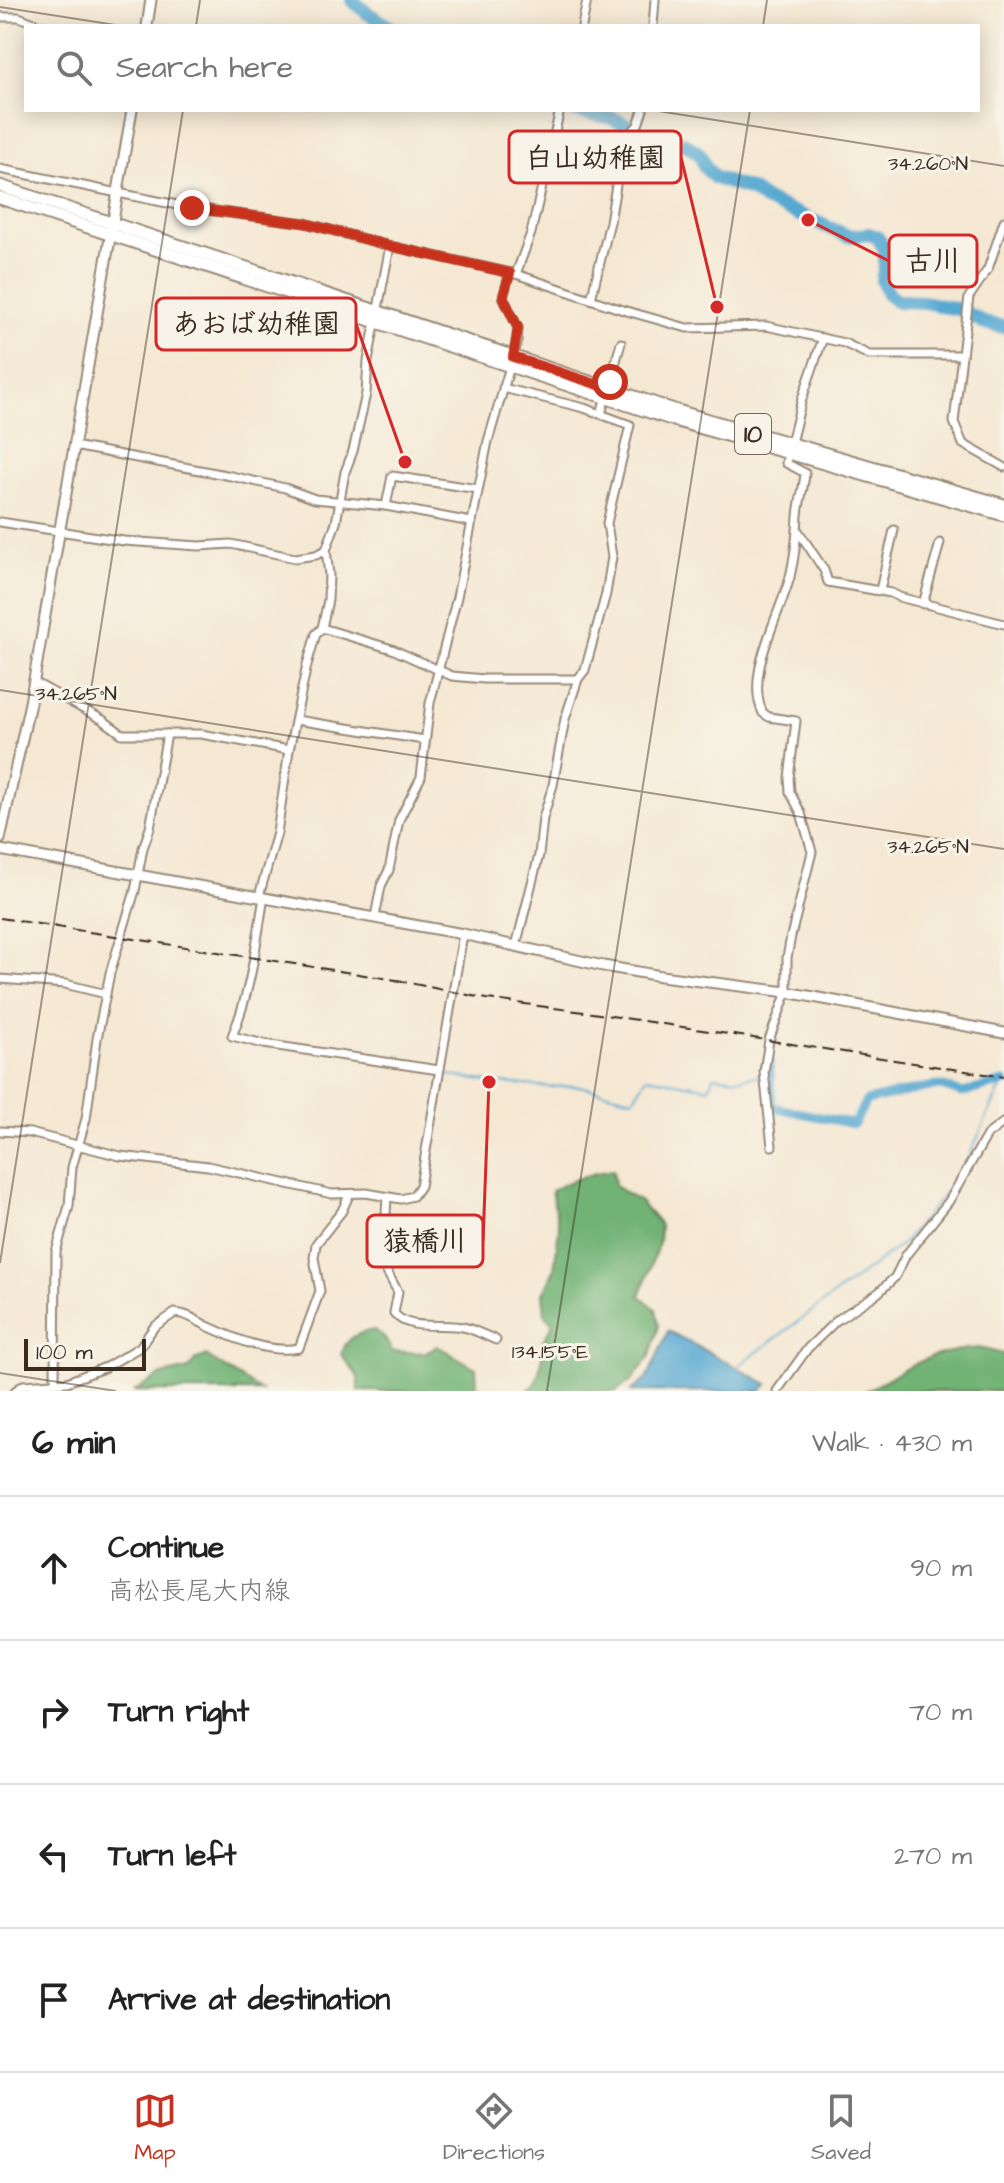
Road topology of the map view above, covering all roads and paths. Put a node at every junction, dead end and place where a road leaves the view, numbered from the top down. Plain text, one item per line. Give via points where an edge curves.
1 (151, 0) edge
2 (587, 0) edge
3 (655, 0) edge
4 (0, 17) edge
5 (37, 24) edge
6 (147, 24) edge
7 (582, 24) edge
8 (653, 24) edge
9 (132, 112) edge
10 (560, 112) edge
11 (642, 112) edge
12 (0, 169) edge
13 (0, 186) edge
14 (116, 193) junction
15 (0, 198) edge
16 (1004, 221) edge
17 (111, 222) junction
18 (109, 234) junction
19 (158, 239) junction
20 (390, 246) junction
21 (513, 274) junction
22 (591, 299) junction
23 (377, 317) junction
24 (823, 338) junction
25 (621, 343) dead end
26 (962, 355) junction
27 (509, 359) junction
28 (503, 388) junction
29 (606, 393) junction
30 (601, 414) junction
31 (74, 446) junction
32 (789, 450) junction
33 (1004, 467) edge
34 (478, 489) junction
35 (339, 500) junction
36 (1004, 505) edge
37 (386, 506) junction
38 (1004, 515) edge
39 (0, 522) edge
40 (471, 522) junction
41 (894, 530) dead end
42 (799, 532) junction
43 (61, 533) junction
44 (940, 543) dead end
45 (326, 550) junction
46 (880, 590) junction
47 (923, 604) junction
48 (1004, 624) edge
49 (322, 628) junction
50 (438, 672) junction
51 (578, 679) junction
52 (34, 682) junction
53 (296, 720) junction
54 (167, 734) junction
55 (424, 740) junction
56 (289, 750) junction
57 (0, 839) edge
58 (0, 850) edge
59 (138, 874) junction
60 (261, 896) junction
61 (375, 917) junction
62 (463, 934) junction
63 (516, 946) junction
64 (0, 979) edge
65 (787, 992) junction
66 (106, 994) junction
67 (1004, 1033) edge
68 (438, 1072) junction
69 (1004, 1122) edge
70 (0, 1131) edge
71 (78, 1144) junction
72 (772, 1146) dead end
73 (349, 1195) junction
74 (387, 1197) junction
75 (496, 1340) dead end
76 (55, 1382) junction
77 (68, 1382) junction
78 (15, 1391) edge
79 (71, 1391) edge
80 (777, 1391) edge

1 - 6 street
2 - 7 street
3 - 8 street
4 - 5 street
9 - 14 street
10 - 21 street via 531,233
11 - 22 street via 623,142
12 - 14 street
13 - 17 main road, 10
14 - 17 street
14 - 20 street via 305,223
15 - 18 main road, 10
16 - 26 street via 988,269 969,297
17 - 18 street
17 - 19 main road, 10
18 - 19 main road, 10
18 - 31 street
19 - 23 main road, 10
20 - 21 street
20 - 23 street
21 - 22 street
21 - 27 street via 503,297 518,328
22 - 24 street via 687,328 766,326
23 - 27 main road, 10
23 - 27 main road, 10
23 - 35 street via 366,394
24 - 26 street via 869,355
24 - 32 street
25 - 29 street
26 - 33 street via 957,434 963,444
27 - 28 street
27 - 29 main road, 10
28 - 30 street
28 - 34 street
29 - 30 street
29 - 32 main road, 10
30 - 51 street via 630,425 607,523 612,557 606,594
31 - 35 street
31 - 43 street
32 - 36 main road, 10
32 - 38 main road, 10
32 - 42 street via 787,466 805,473
34 - 37 street via 392,476
34 - 40 street
35 - 37 street
35 - 45 street
37 - 40 street
39 - 43 street
40 - 50 street
41 - 46 street
42 - 46 street via 828,582
42 - 65 street via 756,690 763,713 796,721 790,792 812,852 787,958
43 - 45 street via 199,546 231,544 295,558
43 - 52 street
44 - 47 street
45 - 49 street via 328,600
46 - 47 street
47 - 48 street
49 - 50 street via 392,649
49 - 53 street via 312,647
50 - 51 street via 484,679
50 - 55 street
51 - 63 street
52 - 54 street via 122,734
52 - 57 street
53 - 55 street
53 - 56 street
54 - 56 street via 201,734
54 - 59 street
55 - 61 street via 421,777 399,820
56 - 60 street
58 - 59 street
59 - 60 street
59 - 66 street
60 - 61 street
60 - 68 street via 244,1002 232,1036
61 - 62 street
62 - 63 street
62 - 68 street
63 - 65 street via 661,976
64 - 66 street via 65,984
65 - 67 street
65 - 72 street via 769,1040 764,1074
66 - 71 street
68 - 74 street via 420,1186 413,1196
69 - 80 street via 987,1135 895,1277 827,1329
70 - 71 street
71 - 73 street via 120,1156 208,1166
71 - 76 street via 56,1252
73 - 74 street
73 - 77 street via 316,1244 320,1291 299,1348 265,1347 175,1313 154,1327 140,1347
74 - 75 street via 383,1265 398,1292 394,1313 414,1323 466,1328
76 - 77 street
76 - 78 street via 23,1385
77 - 79 street

